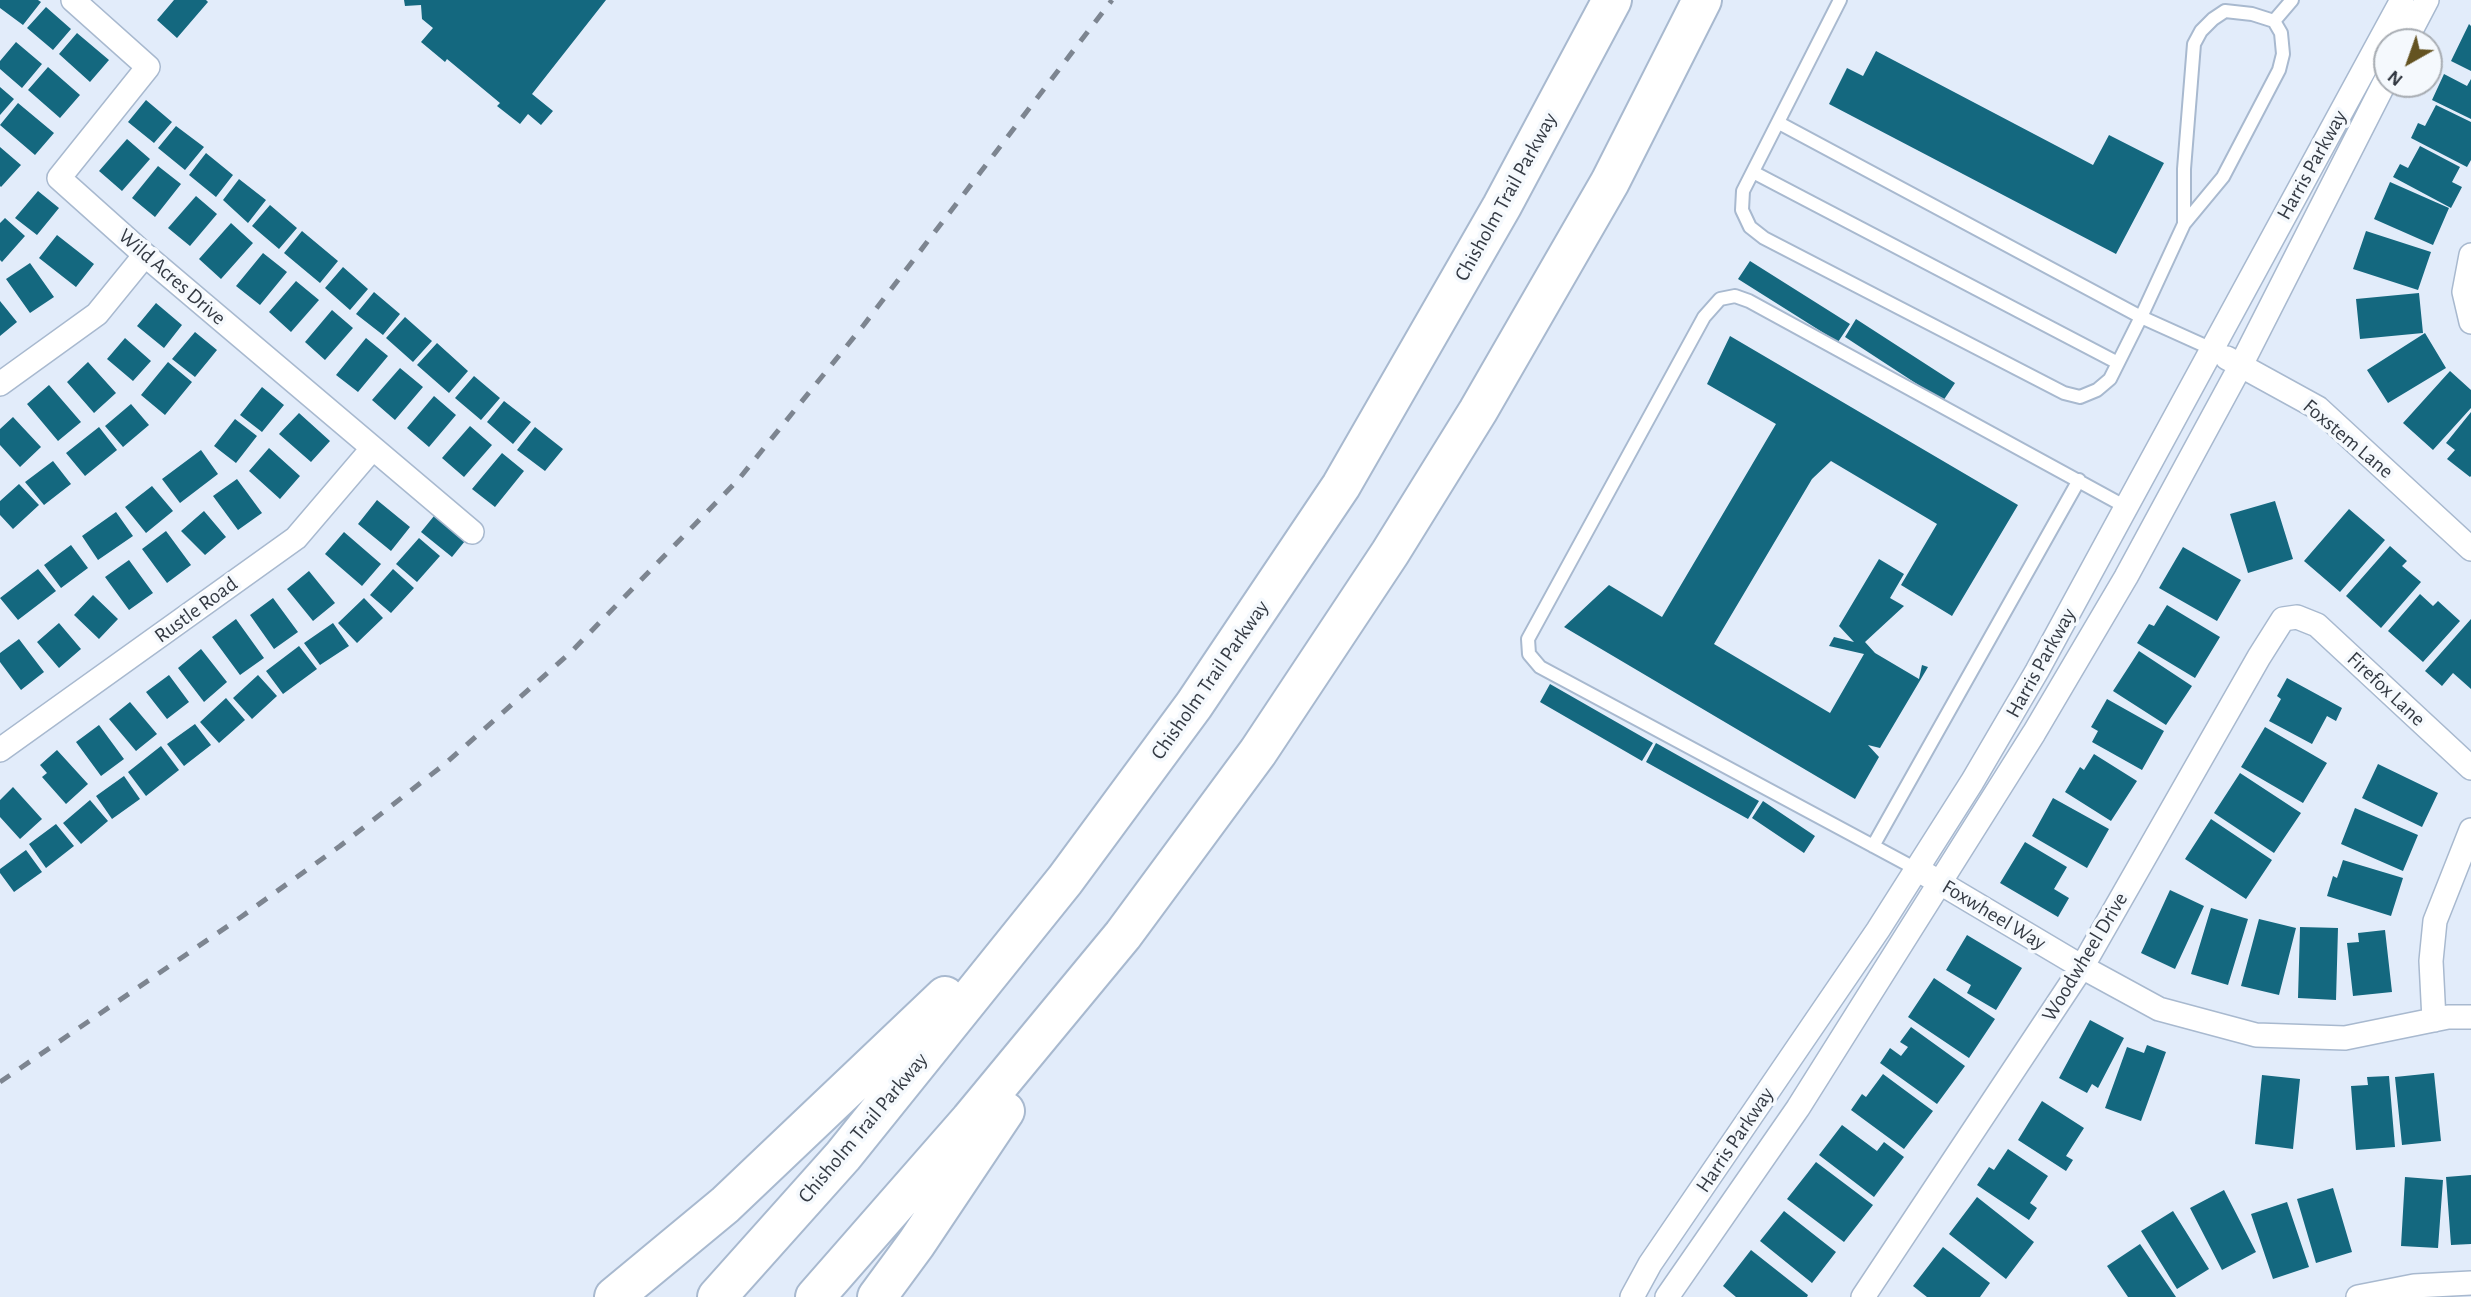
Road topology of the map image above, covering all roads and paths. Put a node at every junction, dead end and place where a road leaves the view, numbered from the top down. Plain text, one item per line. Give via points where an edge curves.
1 (73, 0) edge
2 (1612, 0) edge
3 (1702, 0) edge
4 (1840, 0) edge
5 (2292, 0) edge
6 (2402, 0) edge
7 (2427, 0) edge
8 (2274, 21) junction
9 (2412, 28) edge
10 (2377, 98) edge
11 (1779, 123) junction
12 (1753, 172) junction
13 (2184, 224) junction
14 (145, 255) junction
15 (2471, 255) edge
16 (2141, 317) junction
17 (2471, 321) edge
18 (2212, 349) junction
19 (2118, 363) junction
20 (2241, 365) junction
21 (0, 384) edge
22 (372, 449) junction
23 (2079, 480) junction
24 (2126, 507) junction
25 (472, 532) dead end
26 (2471, 549) edge
27 (2297, 617) joint
28 (0, 750) edge
29 (2471, 768) edge
30 (2471, 830) edge
31 (1873, 846) junction
32 (1918, 870) junction
33 (1065, 880) junction
34 (1939, 882) junction
35 (1123, 935) junction
36 (2082, 967) junction
37 (2471, 1017) edge
38 (2434, 1020) junction
39 (2471, 1283) edge
40 (614, 1297) edge
41 (717, 1297) edge
42 (816, 1297) edge
43 (877, 1297) edge
44 (1632, 1297) edge
45 (1667, 1297) edge
46 (1863, 1297) edge
47 (2358, 1297) edge

1 - 14 street, Wild Acres Drive via 148,66 60,178
2 - 33 highway, Chisholm Trail Parkway via 1502,206 1341,486 1194,705
3 - 35 highway via 1610,182 1471,422 1258,751
4 - 11 lane
5 - 8 lane
6 - 18 street, Harris Parkway
7 - 9 street
8 - 13 lane via 2281,33 2283,54 2278,71 2223,177
8 - 13 lane via 2225,11 2201,31 2194,44
10 - 20 street, Harris Parkway
11 - 12 lane
11 - 16 lane
12 - 19 lane
12 - 19 lane via 1743,191 1742,210 1750,227 1764,238 2064,393 2080,397 2097,390 2110,379
13 - 16 lane
14 - 21 street via 97,314
14 - 22 street, Wild Acres Drive
15 - 17 street via 2464,292
16 - 18 lane
16 - 19 lane
18 - 20 street, Foxstem Lane
18 - 24 street, Harris Parkway
20 - 26 street, Foxstem Lane via 2318,408
20 - 34 street, Harris Parkway via 2119,589
22 - 25 street, Wild Acres Drive
22 - 28 street, Rustle Road via 296,538
23 - 24 lane
23 - 31 lane
23 - 31 lane via 1735,296 1720,299 1704,317 1669,379 1528,639 1529,654 1540,667
24 - 32 street, Harris Parkway via 2037,671
27 - 29 street, Firefox Lane via 2316,625
27 - 36 street, Woodwheel Drive via 2283,618 2259,657
30 - 38 street via 2435,921 2431,961
31 - 32 lane
32 - 34 street, Foxwheel Way
32 - 44 street, Harris Parkway
33 - 40 highway via 778,1156
33 - 41 highway, Chisholm Trail Parkway via 843,1156
34 - 36 street, Foxwheel Way
34 - 45 street, Harris Parkway via 1798,1108
35 - 42 highway
35 - 43 highway
36 - 38 street, Foxwheel Way via 2160,1009 2256,1035 2345,1038
36 - 46 street, Woodwheel Drive
37 - 38 street, Foxwheel Way
39 - 47 street via 2414,1286

